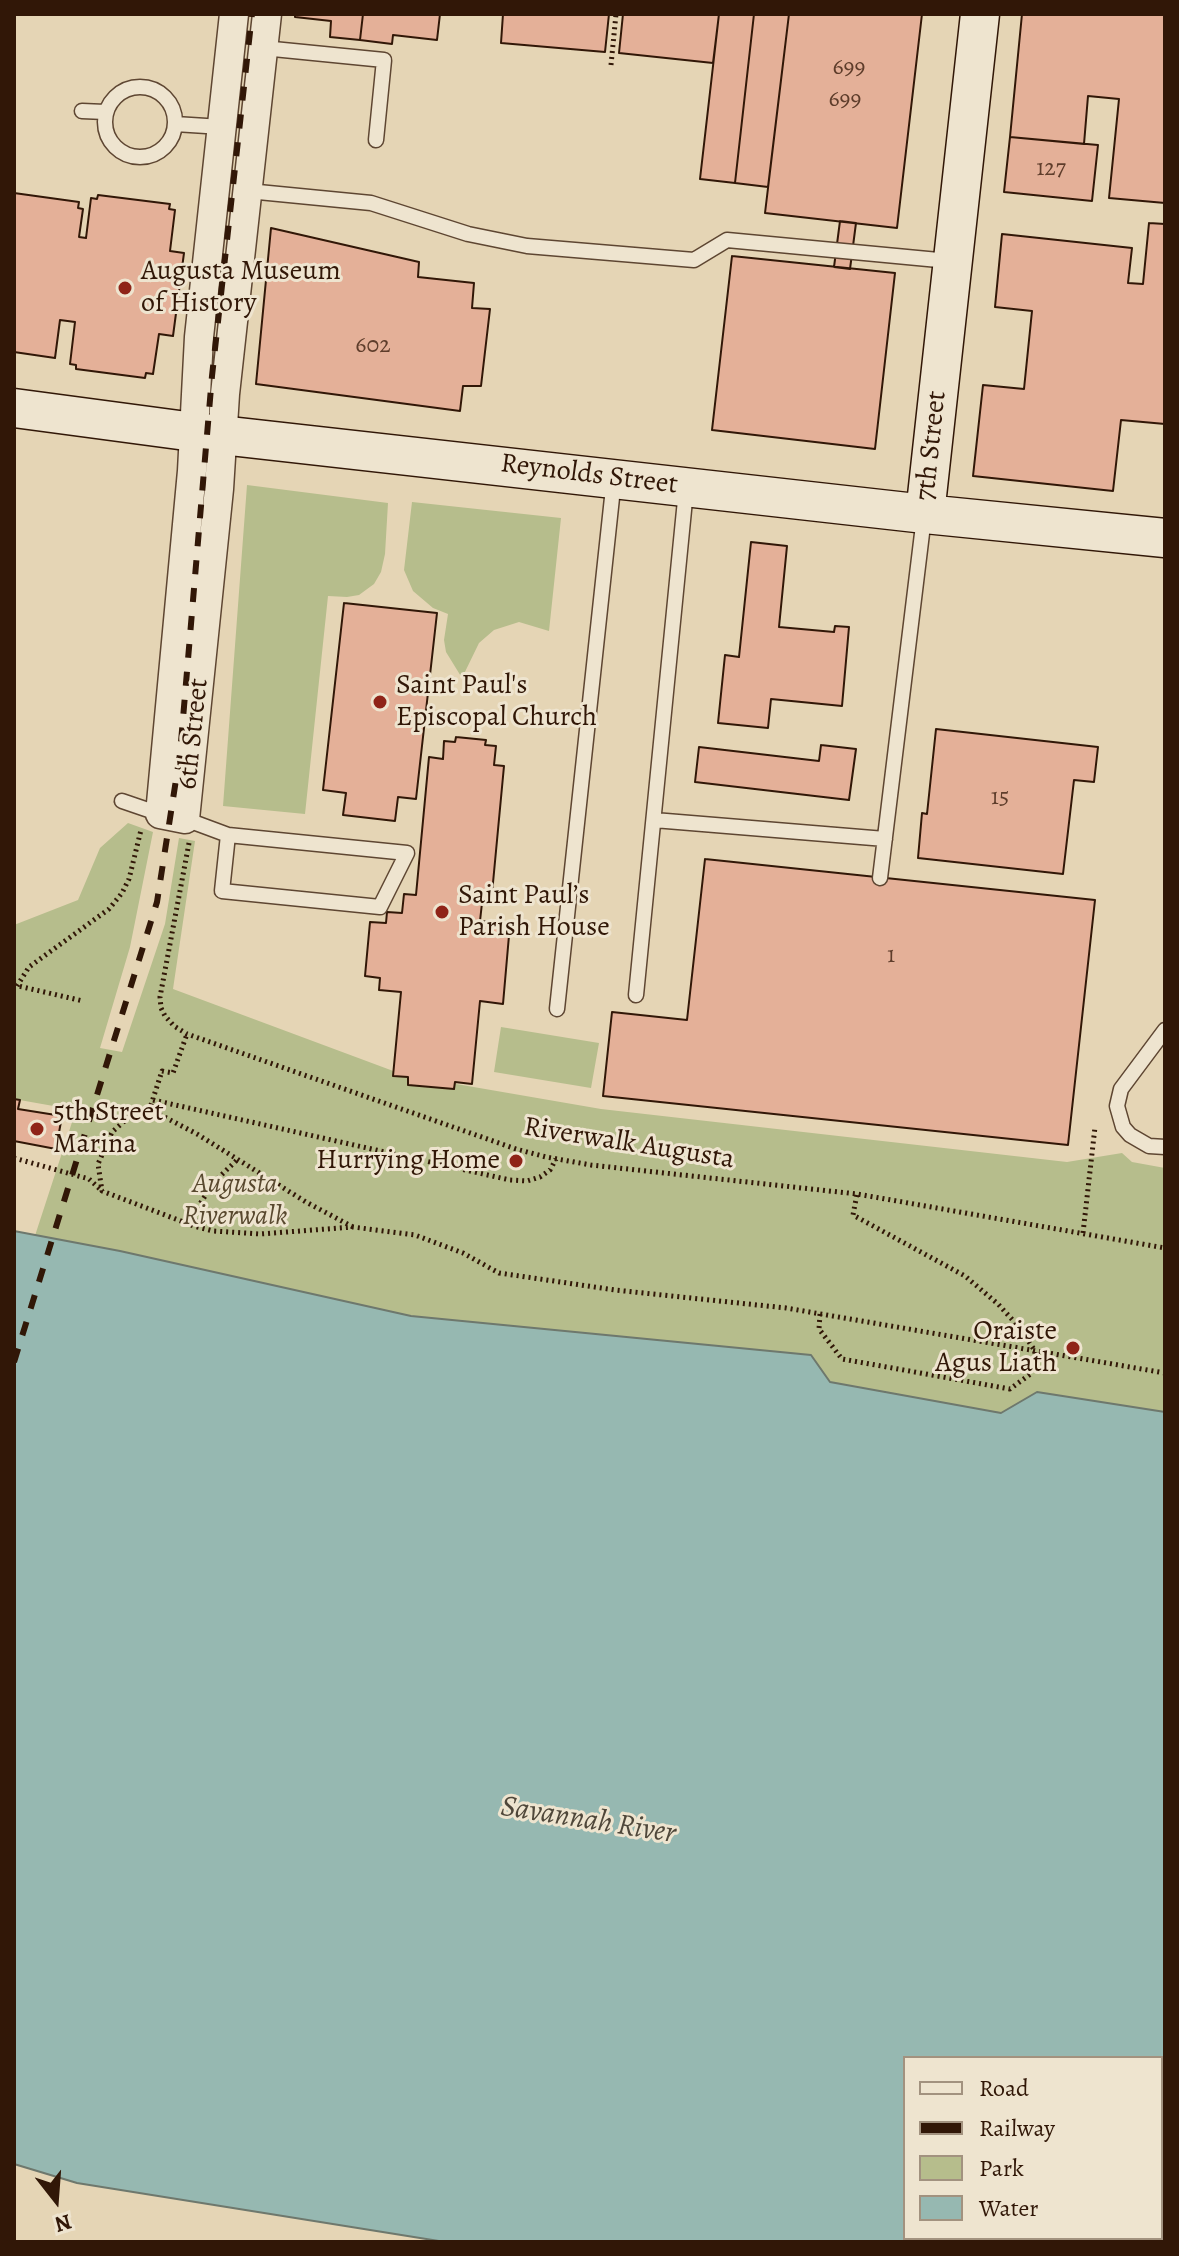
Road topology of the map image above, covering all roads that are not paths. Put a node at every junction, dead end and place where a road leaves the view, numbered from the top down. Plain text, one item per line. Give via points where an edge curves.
1 (234, 14) edge
2 (267, 14) edge
3 (980, 14) edge
4 (263, 48) junction
5 (82, 111) dead end
6 (105, 112) junction
7 (175, 124) junction
8 (222, 127) junction
9 (376, 140) dead end
10 (248, 191) junction
11 (952, 262) junction
12 (14, 408) edge
13 (209, 433) junction
14 (614, 478) junction
15 (687, 487) junction
16 (925, 514) junction
17 (1165, 538) edge
18 (122, 801) dead end
19 (172, 817) junction
20 (654, 820) junction
21 (228, 835) junction
22 (885, 839) junction
23 (880, 878) dead end
24 (636, 995) dead end
25 (557, 1009) dead end
26 (1165, 1030) edge
27 (1165, 1147) edge

1 - 8 street, 6th Street
2 - 4 street, 6th Street
3 - 11 main road, 7th Street
4 - 9 lane via 384,60
4 - 10 street, 6th Street
5 - 6 lane
6 - 7 lane via 123,90 148,87 168,101
6 - 7 lane via 110,142 138,158 159,152
7 - 8 lane
8 - 13 street, 6th Street via 199,337
10 - 11 lane via 371,203 468,234 527,246 694,260 727,240
10 - 13 street, 6th Street via 225,394
11 - 16 main road, 7th Street
12 - 13 main road, Reynolds Street
13 - 14 main road, Reynolds Street
13 - 19 street, 6th Street
14 - 15 main road, Reynolds Street
14 - 25 lane
15 - 16 main road, Reynolds Street
15 - 20 lane
16 - 17 main road, Reynolds Street
16 - 22 lane, 7th Street
18 - 19 lane
19 - 21 lane
20 - 22 lane
20 - 24 lane
21 - 21 lane via 222,891 380,907 407,853
22 - 23 lane, 7th Street
26 - 27 lane via 1121,1089 1117,1106 1130,1135 1149,1146

